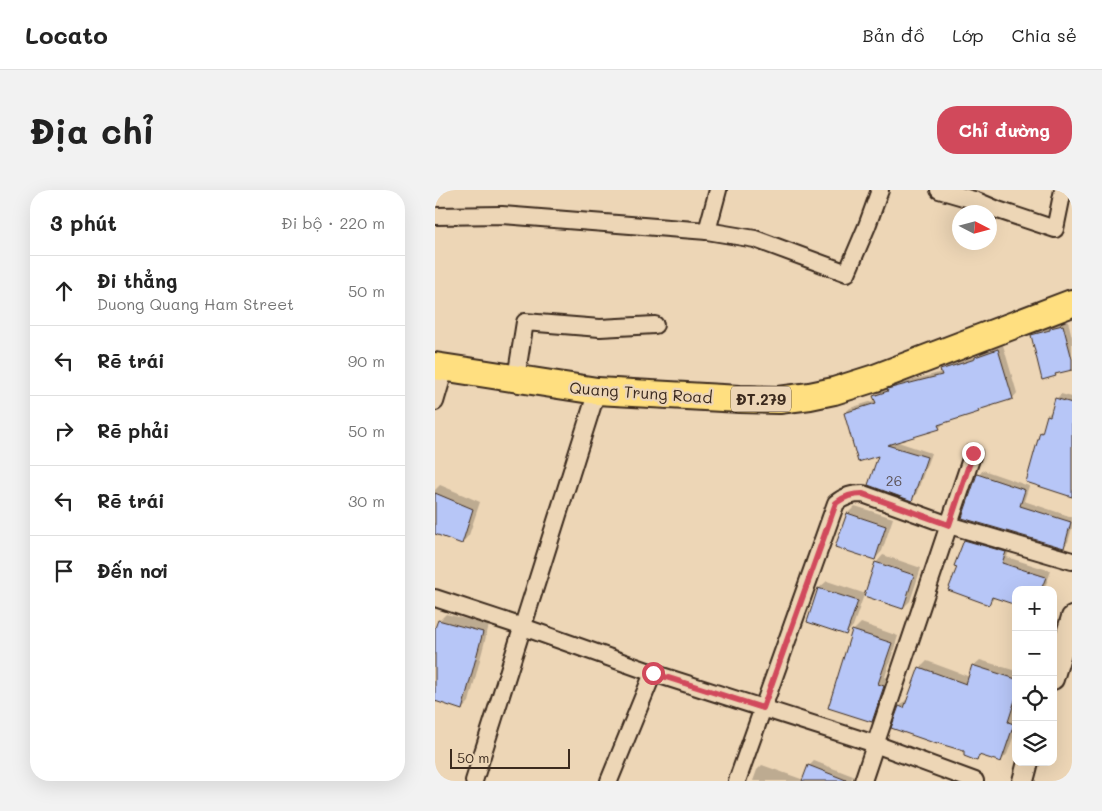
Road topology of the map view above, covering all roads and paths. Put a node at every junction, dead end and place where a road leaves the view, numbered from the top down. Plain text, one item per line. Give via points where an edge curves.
1 (718, 190) edge
2 (880, 190) edge
3 (939, 190) edge
4 (1063, 190) edge
5 (435, 216) edge
6 (707, 231) junction
7 (1072, 303) edge
8 (655, 325) dead end
9 (440, 367) edge
10 (516, 378) junction
11 (597, 391) junction
12 (435, 402) edge
13 (973, 453) dead end
14 (949, 525) junction
15 (1072, 561) edge
16 (435, 598) edge
17 (1072, 617) edge
18 (523, 627) junction
19 (653, 673) junction
20 (1054, 676) edge
21 (763, 708) junction
22 (875, 744) junction
23 (1027, 766) edge
24 (474, 781) edge
25 (609, 781) edge
26 (737, 781) edge
27 (863, 781) edge
28 (975, 781) edge
29 (1023, 781) edge

1 - 6 street
2 - 6 street via 847,273 755,239
3 - 4 street via 1055,229
5 - 6 street via 502,215
7 - 11 main road, Quang Trung Road / ĐT.279 via 875,378 810,396 779,400
8 - 10 street via 600,328 525,322
9 - 10 main road, Quang Trung Road / ĐT.279
9 - 12 street
10 - 11 main road, Quang Trung Road / ĐT.279
11 - 18 street
13 - 14 street
14 - 15 street
14 - 21 street via 863,494 845,496 836,503
14 - 22 street
16 - 18 street
17 - 20 street
18 - 19 street
18 - 24 street
19 - 21 street
19 - 25 street
21 - 22 street
21 - 26 street
22 - 27 street
22 - 28 street
23 - 29 street

